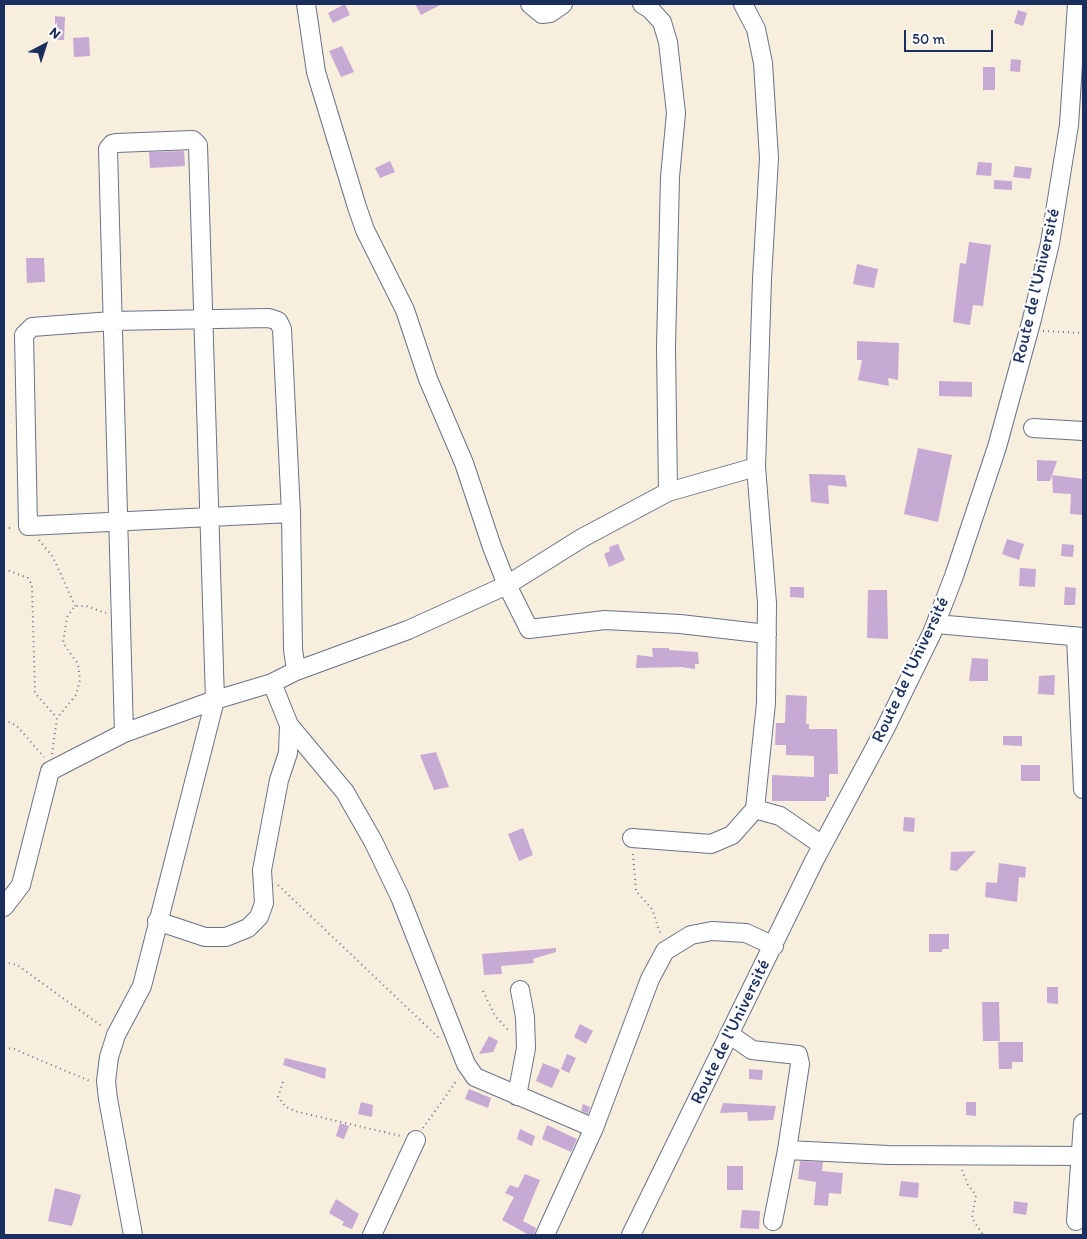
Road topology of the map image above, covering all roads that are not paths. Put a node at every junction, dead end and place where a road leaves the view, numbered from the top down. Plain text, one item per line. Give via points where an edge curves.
1 (306, 4) edge
2 (530, 4) edge
3 (563, 4) edge
4 (642, 4) edge
5 (743, 4) edge
6 (758, 4) edge
7 (1077, 4) edge
8 (756, 29) junction
9 (1079, 37) edge
10 (203, 318) junction
11 (112, 321) junction
12 (1033, 428) dead end
13 (1083, 431) edge
14 (756, 467) junction
15 (668, 492) junction
16 (291, 513) junction
17 (209, 515) junction
18 (120, 521) junction
19 (507, 585) junction
20 (936, 624) junction
21 (766, 634) junction
22 (1080, 637) edge
23 (296, 670) junction
24 (272, 683) junction
25 (215, 700) junction
26 (289, 725) junction
27 (124, 733) junction
28 (1083, 789) edge
29 (755, 809) junction
30 (632, 838) road end
31 (822, 845) junction
32 (4, 907) edge
33 (157, 921) junction
34 (774, 946) junction
35 (520, 990) dead end
36 (729, 1034) junction
37 (517, 1096) junction
38 (1083, 1123) edge
39 (594, 1128) junction
40 (416, 1140) road end
41 (787, 1150) junction
42 (1082, 1156) edge
43 (773, 1221) dead end
44 (1076, 1221) dead end
45 (134, 1235) edge
46 (372, 1235) edge
47 (544, 1235) edge
48 (631, 1235) edge

1 - 19 street via 316,72 357,207 405,310
2 - 3 street via 542,14 550,13
4 - 15 street via 662,22 668,42 676,113 670,177 666,347
5 - 8 street
6 - 8 street
7 - 9 street, Route de l'Université
8 - 14 street via 763,63 769,158
9 - 20 street, Route de l'Université via 1050,243 1029,330 997,447
10 - 11 street
10 - 11 street via 198,145 193,140 116,143 108,149
10 - 16 street via 269,318 278,321 282,329
10 - 17 street
11 - 18 street
11 - 18 street via 32,327 24,335 24,441 28,526
12 - 13 street
14 - 15 street
14 - 21 street via 767,603
15 - 19 street via 590,534
16 - 17 street
16 - 23 street
17 - 18 street
17 - 25 street
18 - 27 street
19 - 21 street via 529,629 605,620 680,624
19 - 23 street via 408,630
20 - 22 street
20 - 31 street, Route de l'Université via 885,729
21 - 29 street via 766,703
22 - 28 street
23 - 24 street
24 - 25 street
24 - 26 street
25 - 27 street
25 - 33 street
26 - 33 street via 288,753 262,870 264,903 259,917 238,934 226,937 206,937
26 - 37 street via 346,792 373,841 400,897 466,1064 475,1077
27 - 32 street via 51,768 21,885
29 - 30 street via 732,835 711,844
29 - 31 street via 780,816
31 - 34 street, Route de l'Université
33 - 45 street via 142,986 108,1057 107,1088
34 - 36 street, Route de l'Université
34 - 39 street via 746,933 712,931 691,935 665,951 650,979
35 - 37 street via 526,1048
36 - 41 street via 752,1050 798,1055 800,1064
36 - 48 street, Route de l'Université
37 - 39 street
38 - 42 street
39 - 47 street
40 - 46 street
41 - 42 street via 888,1155
41 - 43 street
42 - 44 street

